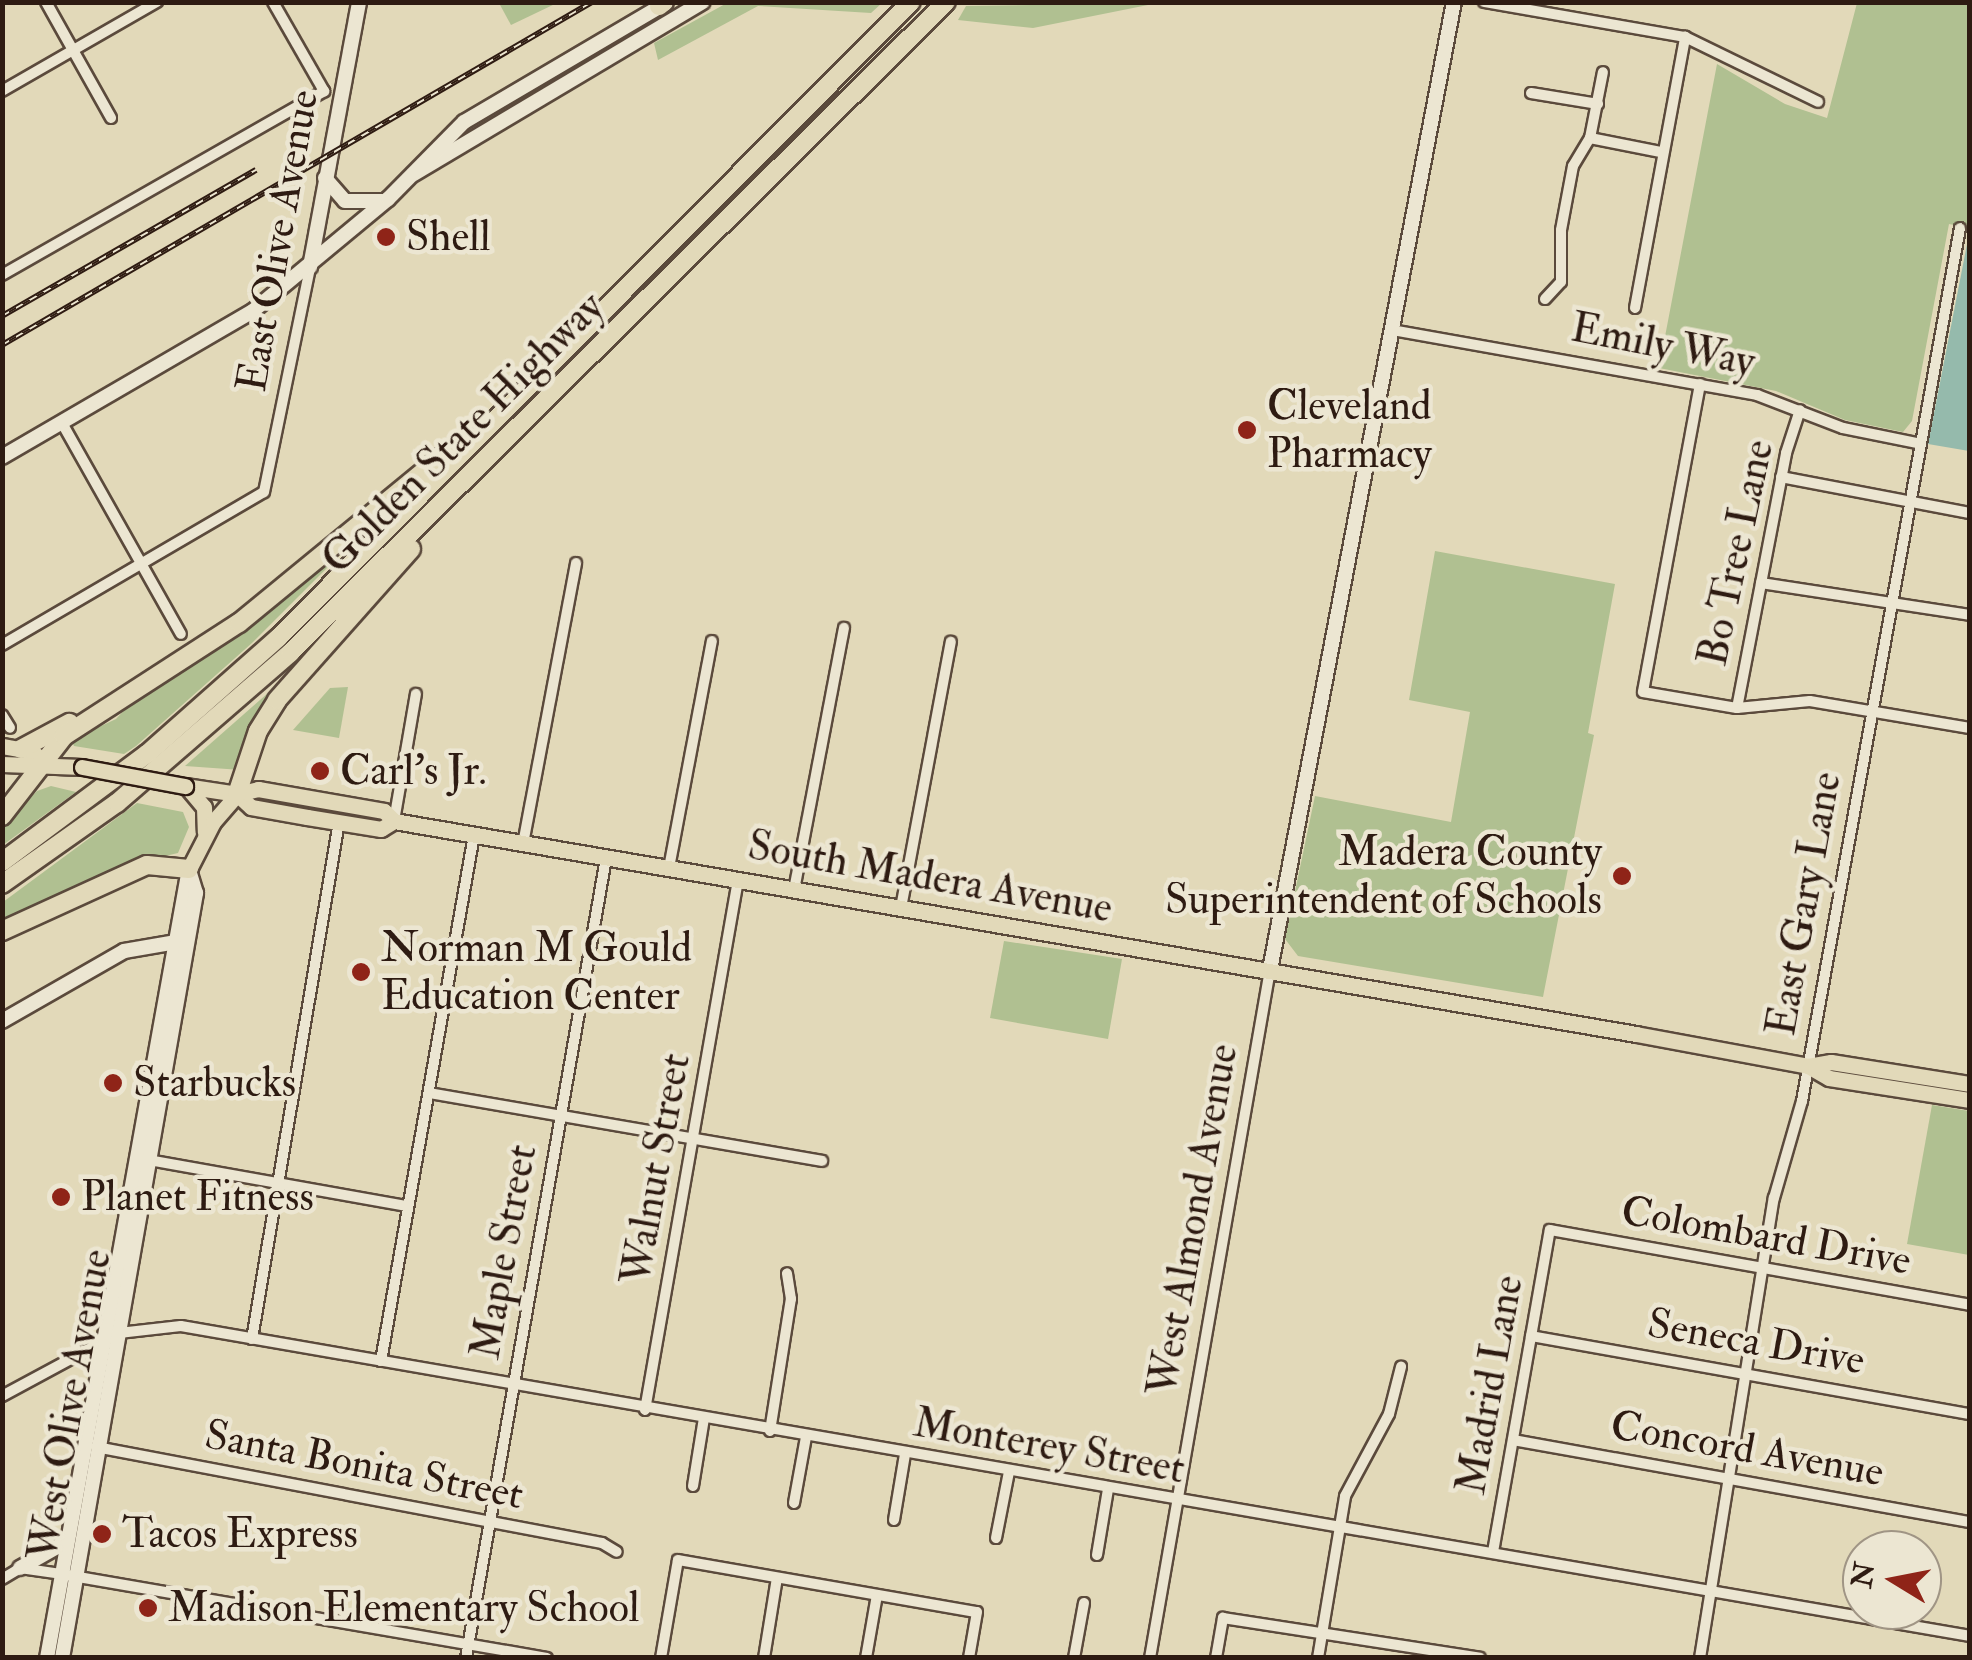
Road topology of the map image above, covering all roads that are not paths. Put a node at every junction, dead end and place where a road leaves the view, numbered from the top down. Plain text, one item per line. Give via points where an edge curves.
1 (46, 2) edge
2 (157, 2) edge
3 (273, 2) edge
4 (359, 2) edge
5 (703, 2) edge
6 (911, 2) edge
7 (946, 2) edge
8 (1454, 2) edge
9 (1484, 2) edge
10 (663, 4) edge
11 (621, 28) junction
12 (1685, 36) junction
13 (631, 44) junction
14 (73, 50) junction
15 (1603, 72) dead end
16 (2, 91) edge
17 (324, 91) junction
18 (1531, 93) dead end
19 (340, 95) junction
20 (1818, 102) dead end
21 (1598, 104) junction
22 (111, 118) dead end
23 (1590, 138) junction
24 (1661, 152) junction
25 (409, 177) junction
26 (324, 178) junction
27 (388, 199) junction
28 (1960, 228) dead end
29 (310, 268) junction
30 (2, 276) edge
31 (1546, 299) dead end
32 (1636, 308) dead end
33 (1392, 330) junction
34 (540, 374) junction
35 (1700, 384) junction
36 (555, 392) junction
37 (1800, 410) junction
38 (62, 423) junction
39 (1917, 443) junction
40 (2, 458) edge
41 (1781, 477) junction
42 (1908, 502) junction
43 (1970, 513) edge
44 (576, 563) dead end
45 (141, 566) junction
46 (1761, 582) junction
47 (1890, 600) junction
48 (1970, 615) edge
49 (844, 628) dead end
50 (181, 634) dead end
51 (712, 641) dead end
52 (951, 642) dead end
53 (2, 644) edge
54 (416, 694) dead end
55 (110, 704) junction
56 (1738, 708) junction
57 (1871, 710) junction
58 (2, 714) edge
59 (10, 728) dead end
60 (1970, 728) edge
61 (12, 748) edge
62 (46, 762) junction
63 (2, 764) edge
64 (186, 786) junction
65 (238, 794) junction
66 (2, 816) edge
67 (394, 821) junction
68 (338, 822) junction
69 (474, 835) junction
70 (204, 836) junction
71 (523, 844) junction
72 (606, 858) junction
73 (2, 862) edge
74 (669, 868) junction
75 (189, 869) junction
76 (738, 880) junction
77 (2, 884) edge
78 (794, 890) junction
79 (901, 908) junction
80 (2, 931) edge
81 (179, 943) junction
82 (1270, 970) junction
83 (2, 1021) edge
84 (1808, 1066) junction
85 (1970, 1084) edge
86 (428, 1093) junction
87 (1970, 1100) edge
88 (562, 1116) junction
89 (696, 1138) junction
90 (142, 1159) junction
91 (822, 1161) dead end
92 (276, 1183) junction
93 (408, 1206) junction
94 (1550, 1230) joint
95 (1762, 1268) junction
96 (787, 1272) dead end
97 (1970, 1305) edge
98 (119, 1333) junction
99 (1531, 1336) junction
100 (252, 1339) junction
101 (101, 1342) junction
102 (381, 1361) junction
103 (1400, 1367) dead end
104 (1744, 1373) junction
105 (513, 1386) junction
106 (2, 1396) edge
107 (644, 1410) junction
108 (1970, 1414) edge
109 (704, 1418) junction
110 (770, 1431) junction
111 (806, 1437) junction
112 (1512, 1440) junction
113 (96, 1447) junction
114 (905, 1454) junction
115 (1009, 1472) junction
116 (1732, 1479) junction
117 (693, 1486) dead end
118 (1108, 1488) junction
119 (1178, 1500) junction
120 (794, 1503) dead end
121 (894, 1520) dead end
122 (489, 1522) junction
123 (1970, 1522) edge
124 (1339, 1529) junction
125 (996, 1538) dead end
126 (66, 1542) junction
127 (618, 1552) dead end
128 (1494, 1552) junction
129 (1097, 1555) dead end
130 (20, 1568) junction
131 (68, 1575) junction
132 (777, 1578) junction
133 (2, 1579) edge
134 (1713, 1592) junction
135 (877, 1595) junction
136 (1084, 1602) dead end
137 (1322, 1634) junction
138 (1970, 1636) edge
139 (468, 1644) junction
140 (1417, 1652) edge
141 (46, 1658) edge
142 (62, 1658) edge
143 (466, 1658) edge
144 (546, 1658) edge
145 (661, 1658) edge
146 (764, 1658) edge
147 (866, 1658) edge
148 (970, 1658) edge
149 (1074, 1658) edge
150 (1150, 1658) edge
151 (1216, 1658) edge
152 (1318, 1658) edge
153 (1480, 1658) edge
154 (1700, 1658) edge

1 - 14 street
2 - 14 street
3 - 17 street
4 - 19 main road, East Olive Avenue
5 - 13 main road
6 - 34 highway, Golden State Highway
7 - 36 highway, Golden State Highway
8 - 33 main road
9 - 12 street
10 - 11 main road
11 - 13 main road
11 - 25 main road via 464,122
12 - 20 street
12 - 24 street
13 - 25 main road
14 - 16 street
14 - 22 street
15 - 21 street
17 - 19 street
17 - 30 street
18 - 21 street
19 - 26 main road, East Olive Avenue
21 - 23 street
23 - 24 street
23 - 31 street via 1573,166 1560,282
24 - 32 street
25 - 27 main road
26 - 27 main road via 345,202
26 - 29 main road, East Olive Avenue
27 - 29 main road
28 - 39 street, East Gary Lane
29 - 38 main road via 223,330
29 - 45 street, East Olive Avenue via 264,492
33 - 35 street, Emily Way
33 - 82 main road
34 - 55 highway via 240,624
34 - 73 highway, Golden State Highway via 200,710
35 - 37 street, Emily Way
35 - 56 street via 1643,692
36 - 65 highway via 277,700 258,731
36 - 77 highway, Golden State Highway via 213,724
37 - 39 street, Emily Way via 1843,428
37 - 41 street, Bo Tree Lane
38 - 40 main road
38 - 45 street
39 - 42 street, East Gary Lane
41 - 42 street
41 - 46 street, Bo Tree Lane
42 - 43 street
42 - 47 street, East Gary Lane
44 - 71 street
45 - 50 street
45 - 53 street
46 - 47 street
46 - 56 street, Bo Tree Lane
47 - 48 street
47 - 57 street, East Gary Lane
49 - 78 street
51 - 74 street
52 - 79 street
54 - 67 street
55 - 61 highway
55 - 62 highway via 64,736
56 - 57 street via 1810,701
57 - 60 street
57 - 84 street, East Gary Lane
58 - 59 street
61 - 62 main road, South Madera Avenue
62 - 63 main road, South Madera Avenue via 27,769
62 - 64 main road, South Madera Avenue, bridge
62 - 66 highway
64 - 65 main road, South Madera Avenue
64 - 70 main road via 204,806
65 - 67 main road, South Madera Avenue via 258,789 384,811
65 - 68 main road, South Madera Avenue via 251,807
65 - 70 main road, West Olive Avenue
67 - 68 main road, South Madera Avenue via 381,829
67 - 69 main road, South Madera Avenue
68 - 92 street
69 - 71 main road, South Madera Avenue
69 - 86 street
70 - 75 main road, West Olive Avenue
71 - 72 main road, South Madera Avenue
72 - 74 main road, South Madera Avenue
72 - 88 street, Maple Street
74 - 76 main road, South Madera Avenue
75 - 80 highway via 147,864
75 - 81 main road, West Olive Avenue
76 - 78 main road, South Madera Avenue
76 - 89 street, Walnut Street
78 - 79 main road, South Madera Avenue
79 - 82 main road, South Madera Avenue
81 - 83 main road via 124,951
81 - 90 main road, West Olive Avenue
82 - 84 main road, South Madera Avenue
82 - 119 street, West Almond Avenue
84 - 85 main road, South Madera Avenue via 1831,1062
84 - 87 main road, South Madera Avenue via 1829,1078
84 - 95 street, East Gary Lane
86 - 88 street
86 - 93 street
88 - 89 street
88 - 105 street, Maple Street
89 - 91 street
89 - 107 street, Walnut Street
90 - 92 street
90 - 98 main road, West Olive Avenue
90 - 101 main road, West Olive Avenue
92 - 93 street
92 - 100 street
93 - 102 street
94 - 95 street, Colombard Drive
94 - 99 street, Madrid Lane
95 - 97 street, Colombard Drive
95 - 104 street, East Gary Lane
96 - 110 street via 791,1299
98 - 100 street, Monterey Street via 180,1326
98 - 101 street
98 - 113 main road, West Olive Avenue
99 - 104 street, Seneca Drive
99 - 112 street, Madrid Lane
100 - 102 street, Monterey Street
101 - 106 street
101 - 126 main road, West Olive Avenue
102 - 105 street, Monterey Street
103 - 124 street via 1389,1414 1350,1482
104 - 108 street, Seneca Drive
104 - 116 street, East Gary Lane
105 - 107 street, Monterey Street
105 - 122 street, Maple Street
107 - 109 street, Monterey Street
109 - 110 street, Monterey Street
109 - 117 street
110 - 111 street, Monterey Street
111 - 114 street, Monterey Street
111 - 120 street
112 - 116 street, Concord Avenue
112 - 128 street, Madrid Lane
113 - 122 street, Santa Bonita Street
113 - 131 main road, West Olive Avenue
114 - 115 street, Monterey Street
114 - 121 street
115 - 118 street, Monterey Street
115 - 125 street
116 - 123 street, Concord Avenue
116 - 134 street, East Gary Lane
118 - 119 street, Monterey Street
118 - 129 street
119 - 124 street, Monterey Street
119 - 150 street, West Almond Avenue
122 - 127 street, Santa Bonita Street via 602,1543
122 - 139 street, Maple Street
124 - 128 street, Monterey Street
124 - 137 street
126 - 130 main road
126 - 131 main road, West Olive Avenue
128 - 134 street, Monterey Street
130 - 131 street
130 - 133 street
131 - 139 street
131 - 141 main road, West Olive Avenue
131 - 142 main road, West Olive Avenue
132 - 135 street
132 - 145 street via 678,1560
132 - 146 street
134 - 138 street, Monterey Street
134 - 154 street, East Gary Lane
135 - 147 street
135 - 148 street via 977,1612
136 - 149 street
137 - 140 street
137 - 151 street via 1223,1618
137 - 152 street
139 - 143 street, Maple Street
139 - 144 street
140 - 153 street

